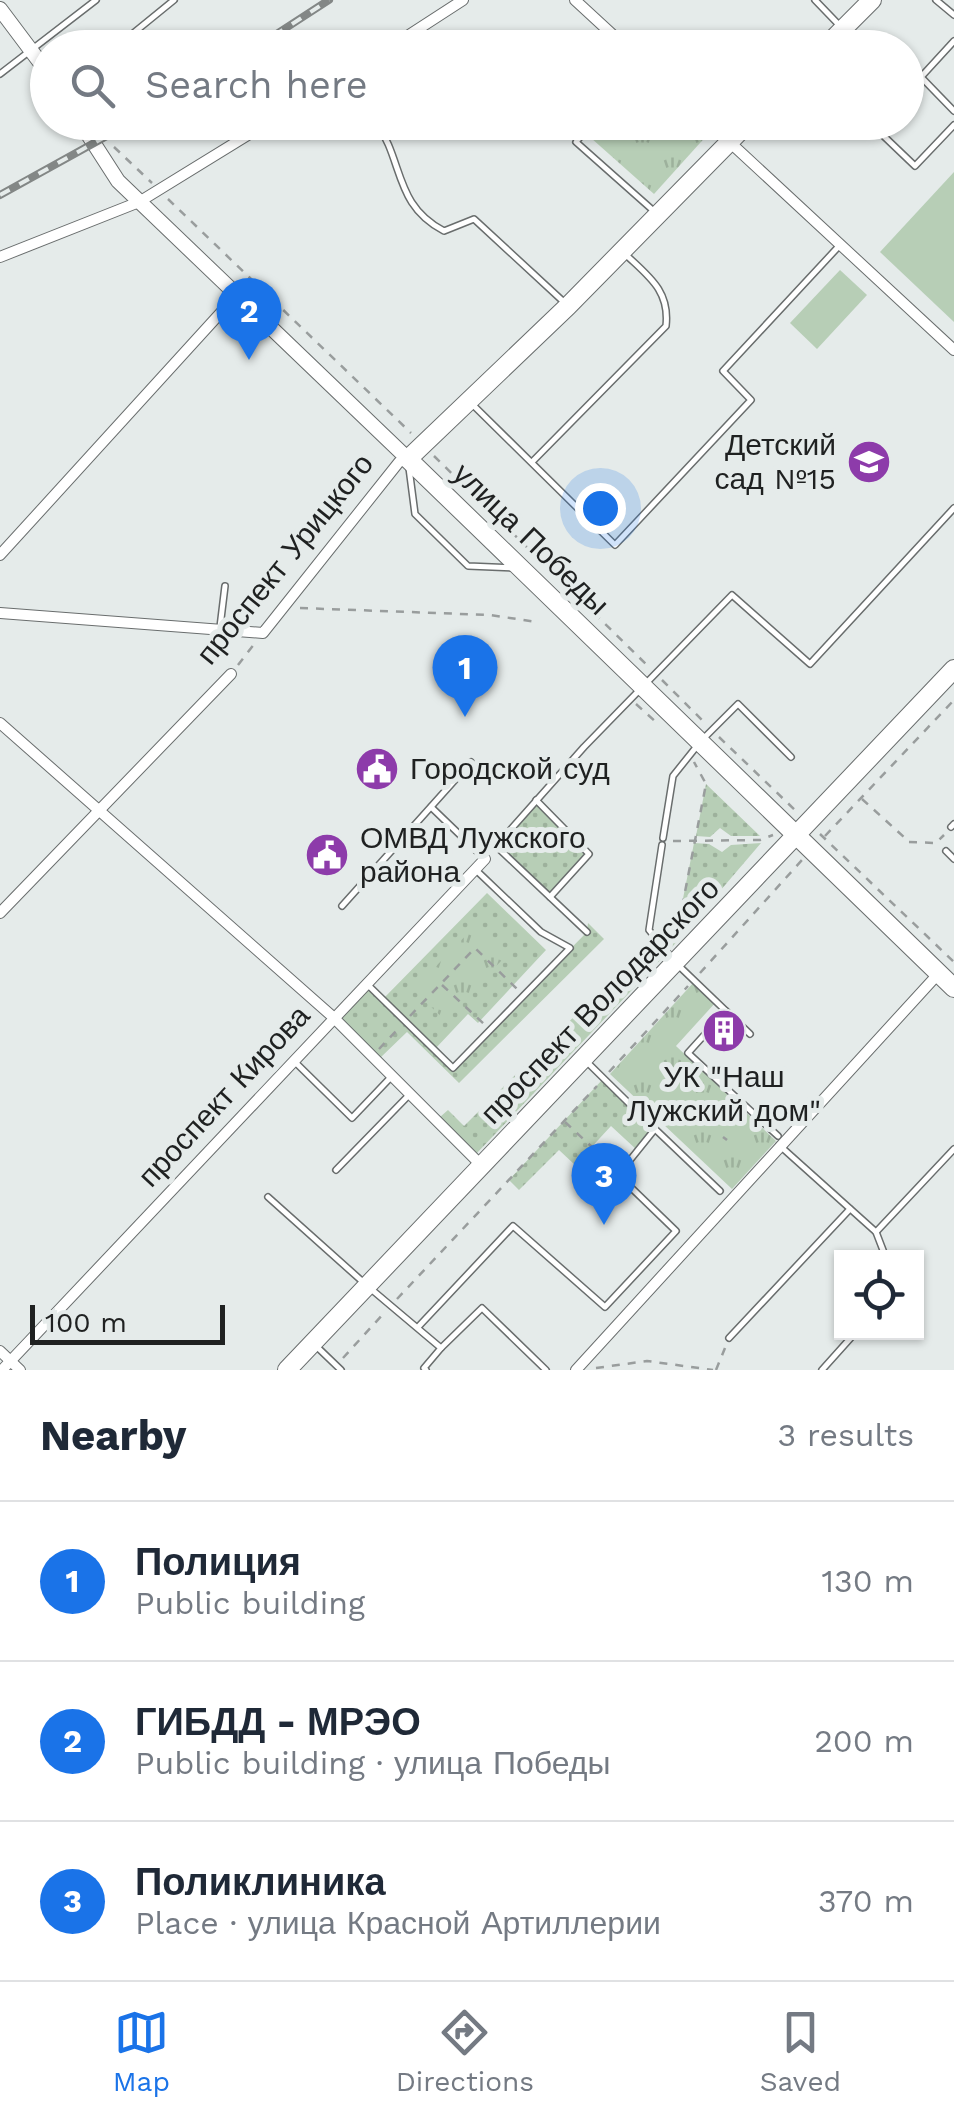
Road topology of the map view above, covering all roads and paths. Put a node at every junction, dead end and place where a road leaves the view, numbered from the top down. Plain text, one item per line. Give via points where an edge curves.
1 (96, 0) edge
2 (174, 0) edge
3 (463, 0) edge
4 (575, 0) edge
5 (815, 0) edge
6 (872, 0) edge
7 (936, 0) edge
8 (0, 9) edge
9 (954, 16) edge
10 (843, 29) joint
11 (60, 30) edge
12 (137, 30) edge
13 (417, 30) edge
14 (607, 30) edge
15 (954, 40) edge
16 (30, 47) edge
17 (30, 55) edge
18 (0, 74) edge
19 (924, 74) edge
20 (924, 80) edge
21 (954, 111) edge
22 (954, 125) edge
23 (91, 140) edge
24 (239, 140) edge
25 (383, 140) edge
26 (578, 140) edge
27 (887, 140) edge
28 (730, 142) joint
29 (111, 144) dead end
30 (159, 190) junction
31 (138, 202) junction
32 (658, 215) junction
33 (840, 245) junction
34 (622, 251) junction
35 (0, 257) edge
36 (235, 297) junction
37 (568, 306) junction
38 (954, 350) edge
39 (469, 401) junction
40 (424, 446) junction
41 (408, 460) junction
42 (532, 462) junction
43 (954, 508) edge
44 (0, 555) edge
45 (524, 568) junction
46 (225, 586) dead end
47 (284, 607) junction
48 (0, 613) edge
49 (537, 622) dead end
50 (220, 630) junction
51 (263, 633) junction
52 (954, 669) edge
53 (231, 674) joint
54 (651, 680) junction
55 (954, 700) edge
56 (0, 722) edge
57 (700, 742) junction
58 (791, 756) dead end
59 (470, 762) dead end
60 (861, 798) junction
61 (536, 800) junction
62 (431, 807) junction
63 (98, 808) junction
64 (952, 826) edge
65 (802, 829) junction
66 (774, 836) dead end
67 (695, 840) junction
68 (663, 841) junction
69 (817, 844) junction
70 (946, 850) dead end
71 (954, 858) edge
72 (485, 859) joint
73 (475, 869) junction
74 (550, 897) junction
75 (342, 906) dead end
76 (0, 913) edge
77 (587, 932) dead end
78 (671, 957) junction
79 (946, 968) edge
80 (694, 980) junction
81 (366, 983) junction
82 (441, 984) junction
83 (954, 988) edge
84 (524, 996) junction
85 (726, 1012) junction
86 (332, 1017) junction
87 (405, 1022) junction
88 (490, 1030) junction
89 (750, 1034) dead end
90 (380, 1058) dead end
91 (584, 1058) junction
92 (293, 1060) junction
93 (392, 1076) junction
94 (602, 1080) junction
95 (410, 1094) junction
96 (564, 1121) junction
97 (655, 1129) junction
98 (778, 1140) junction
99 (592, 1147) dead end
100 (954, 1149) edge
101 (482, 1166) junction
102 (336, 1170) dead end
103 (720, 1191) dead end
104 (268, 1197) dead end
105 (850, 1209) junction
106 (876, 1232) junction
107 (883, 1250) edge
108 (367, 1286) junction
109 (392, 1305) junction
110 (419, 1326) junction
111 (729, 1338) joint
112 (849, 1340) edge
113 (312, 1343) junction
114 (441, 1348) junction
115 (0, 1351) edge
116 (647, 1360) junction
117 (6, 1366) edge
118 (339, 1368) edge
119 (20, 1370) edge
120 (287, 1370) edge
121 (426, 1370) edge
122 (546, 1370) edge
123 (580, 1370) edge
124 (650, 1370) edge
125 (714, 1370) edge
126 (822, 1370) edge

1 - 11 lane
2 - 12 lane
3 - 13 street
4 - 14 street
5 - 10 lane
6 - 10 main road
7 - 9 lane
8 - 16 street
15 - 19 lane
17 - 18 lane
20 - 21 lane
22 - 27 lane via 915,166
23 - 31 street, улица Победы
24 - 30 street
25 - 37 lane via 407,199 428,222 444,230 474,219
26 - 32 lane
28 - 32 main road, проспект Урицкого
28 - 33 street
29 - 30 path
30 - 31 street
30 - 40 path
31 - 35 street
31 - 36 street, улица Победы
32 - 34 main road, проспект Урицкого
33 - 38 street
33 - 42 lane via 724,371 751,400 615,545
34 - 37 main road, проспект Урицкого
34 - 42 lane via 660,286 666,326
36 - 41 street, улица Победы
36 - 44 street
37 - 39 main road, проспект Урицкого
39 - 40 main road, проспект Урицкого
39 - 42 lane
40 - 41 main road, проспект Урицкого
40 - 54 path
41 - 45 main road, улица Победы
41 - 45 lane via 414,514 468,566
41 - 47 street, проспект Урицкого via 398,462
43 - 54 lane via 810,664 732,595
45 - 54 main road, улица Победы
46 - 50 lane
47 - 49 path via 490,614
47 - 51 street, проспект Урицкого
48 - 50 street
50 - 51 street
51 - 53 path, проспект Урицкого
52 - 65 main road, проспект Володарского
53 - 63 street, проспект Урицкого
54 - 57 main road, улица Победы
54 - 57 path
54 - 61 lane
55 - 60 path
56 - 63 street
57 - 58 lane via 738,704
57 - 65 main road, улица Победы
57 - 65 path
57 - 67 path via 706,784
57 - 68 lane via 673,776
59 - 62 lane
60 - 64 path via 907,840 936,843
60 - 69 path
61 - 74 lane via 590,854
61 - 74 lane via 496,846
62 - 72 lane
62 - 75 lane
63 - 76 street, проспект Урицкого
63 - 86 street
65 - 69 main road, улица Победы
65 - 69 path
65 - 78 main road, проспект Володарского
66 - 67 path
67 - 68 path
67 - 78 path
68 - 78 lane via 649,930
69 - 79 main road, улица Победы
69 - 79 path
69 - 80 path
70 - 71 lane
72 - 73 street, проспект Кирова
73 - 81 street, проспект Кирова
73 - 84 lane via 541,932 570,948
74 - 77 lane
78 - 80 lane
78 - 91 main road, проспект Володарского
79 - 83 main road, улица Победы
79 - 98 street
80 - 85 lane
80 - 94 path
81 - 86 street, проспект Кирова
81 - 87 lane
82 - 84 path via 475,948
82 - 87 path
82 - 88 path
84 - 88 lane
85 - 89 lane
85 - 98 lane via 688,1053
86 - 92 street, проспект Кирова
86 - 93 street
87 - 88 lane via 453,1068
87 - 90 path via 375,1053
91 - 94 lane
91 - 101 main road, проспект Володарского
92 - 93 lane via 352,1118
92 - 117 street, проспект Кирова
93 - 95 street
94 - 96 path
94 - 97 lane
95 - 101 street
95 - 102 lane
96 - 99 path
96 - 109 path
97 - 103 lane
97 - 110 lane via 618,1175 676,1231 605,1308 513,1226
98 - 105 lane
98 - 123 street
100 - 106 lane
101 - 108 main road, проспект Володарского
104 - 108 lane
105 - 106 lane
105 - 111 lane
106 - 107 lane
108 - 109 lane
108 - 113 main road, проспект Володарского
109 - 110 lane
109 - 118 path
110 - 114 lane
111 - 125 path
112 - 126 lane
113 - 118 lane
113 - 120 main road, проспект Володарского
114 - 121 lane
114 - 122 lane via 482,1308
115 - 117 street
116 - 123 path
116 - 124 path
116 - 125 path
117 - 119 street

